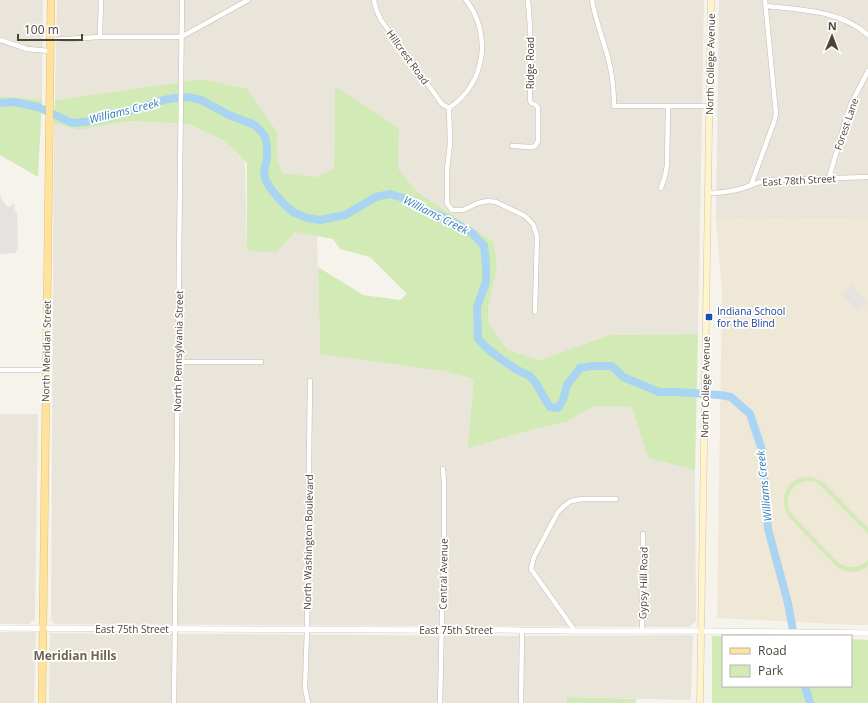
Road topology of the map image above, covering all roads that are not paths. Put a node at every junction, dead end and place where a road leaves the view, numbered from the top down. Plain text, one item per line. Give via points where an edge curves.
1 (51, 0) edge
2 (101, 0) edge
3 (182, 0) edge
4 (248, 0) edge
5 (374, 0) edge
6 (466, 0) edge
7 (528, 0) edge
8 (592, 0) edge
9 (711, 0) edge
10 (766, 0) edge
11 (766, 6) junction
12 (868, 35) edge
13 (100, 37) junction
14 (181, 37) junction
15 (0, 40) edge
16 (50, 40) junction
17 (50, 51) junction
18 (868, 71) edge
19 (668, 106) junction
20 (709, 106) junction
21 (449, 108) junction
22 (512, 146) dead end
23 (868, 177) edge
24 (829, 178) junction
25 (751, 185) junction
26 (661, 188) dead end
27 (708, 193) junction
28 (535, 312) dead end
29 (178, 362) junction
30 (261, 362) dead end
31 (0, 370) edge
32 (46, 370) junction
33 (310, 381) dead end
34 (443, 469) dead end
35 (616, 499) dead end
36 (643, 534) dead end
37 (0, 628) edge
38 (43, 628) junction
39 (175, 629) junction
40 (307, 629) junction
41 (441, 629) junction
42 (522, 630) junction
43 (575, 631) junction
44 (642, 631) junction
45 (702, 631) junction
46 (868, 633) edge
47 (42, 703) edge
48 (174, 703) edge
49 (308, 703) edge
50 (440, 703) edge
51 (521, 703) edge
52 (700, 703) edge

1 - 16 main road, North Meridian Street
2 - 13 street
3 - 14 street, North Pennsylvania Street
4 - 14 street
5 - 21 street, Hillcrest Road via 381,20 442,104
6 - 21 street via 479,27 482,40 481,59 470,87 460,100
7 - 22 street, Ridge Road via 530,100 538,108 538,141 532,147
8 - 19 street via 613,82 614,106
9 - 20 main road, North College Avenue
10 - 11 street
11 - 12 street via 830,14 852,23
11 - 25 street via 776,114
13 - 14 street
13 - 16 street
14 - 29 street, North Pennsylvania Street
15 - 17 street via 27,49
16 - 17 main road, North Meridian Street
17 - 32 main road, North Meridian Street
18 - 24 street, Forest Lane via 851,104
19 - 20 street
19 - 26 street via 667,165
20 - 27 main road, North College Avenue
21 - 28 street via 447,203 452,210 462,210 478,203 496,202 525,216 533,224 537,236
23 - 24 street, East 78th Street
24 - 25 street, East 78th Street via 770,180
25 - 27 street, East 78th Street via 732,191
27 - 45 main road, North College Avenue
29 - 30 street
29 - 39 street, North Pennsylvania Street
31 - 32 street
32 - 38 main road, North Meridian Street
33 - 40 street, North Washington Boulevard
34 - 41 street, Central Avenue
35 - 43 street via 582,498 565,505 558,512 534,557 531,569
36 - 44 street, Gypsy Hill Road
37 - 38 street, East 75th Street
38 - 39 street, East 75th Street
38 - 47 main road, North Meridian Street
39 - 40 street, East 75th Street
39 - 48 street, North Pennsylvania Street
40 - 41 street, East 75th Street
40 - 49 street, North Washington Boulevard via 305,688
41 - 42 street, East 75th Street
41 - 50 street, Central Avenue
42 - 43 street, East 75th Street
42 - 51 street
43 - 44 street, East 75th Street
44 - 45 street, East 75th Street
45 - 46 street, East 75th Street
45 - 52 main road, North College Avenue

